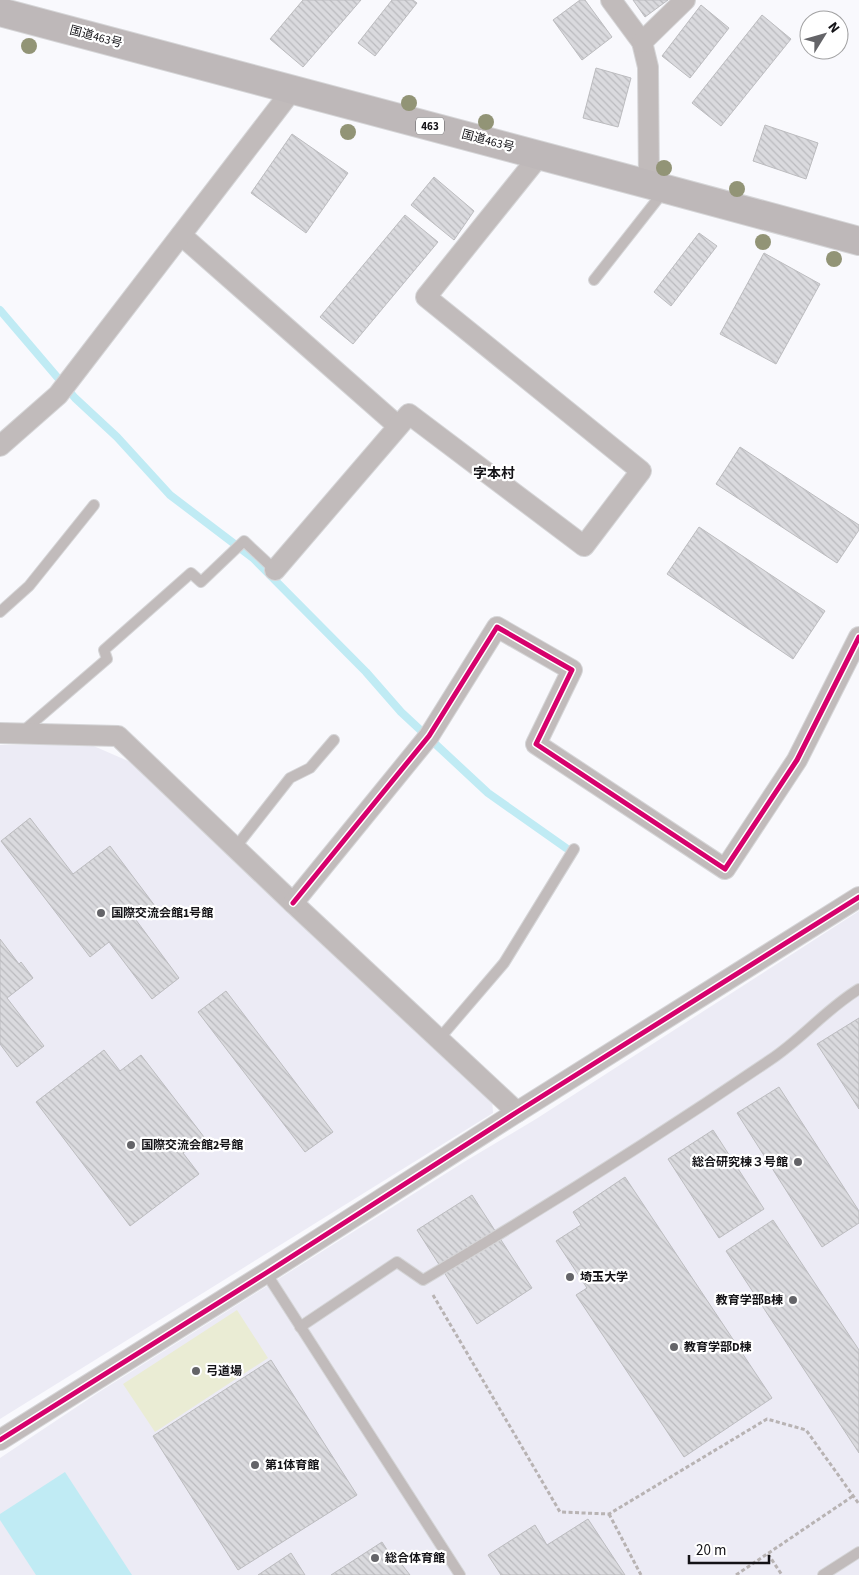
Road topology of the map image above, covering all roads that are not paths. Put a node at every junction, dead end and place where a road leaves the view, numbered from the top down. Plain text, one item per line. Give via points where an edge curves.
1 (611, 0) edge
2 (686, 0) edge
3 (0, 12) edge
4 (642, 42) junction
5 (293, 89) junction
6 (540, 155) junction
7 (658, 186) junction
8 (181, 235) junction
9 (859, 241) edge
10 (594, 280) dead end
11 (398, 426) junction
12 (0, 446) edge
13 (94, 505) dead end
14 (275, 570) joint
15 (0, 612) edge
16 (859, 637) edge
17 (0, 734) edge
18 (20, 734) junction
19 (334, 740) dead end
20 (235, 848) junction
21 (574, 849) dead end
22 (859, 897) edge
23 (293, 903) junction
24 (859, 989) edge
25 (439, 1039) junction
26 (517, 1112) junction
27 (266, 1274) junction
28 (300, 1327) junction
29 (0, 1440) edge
30 (859, 1552) edge
31 (460, 1575) edge
32 (823, 1575) edge

1 - 4 street
2 - 4 street
3 - 5 highway, 国道463号 / 463
4 - 7 street via 648,67
5 - 6 highway, 国道463号 / 463
5 - 8 street
6 - 7 highway, 国道463号 / 463
6 - 11 street via 426,297 641,471 584,546 409,414
7 - 9 highway, 国道463号 / 463
7 - 10 lane
8 - 11 street
8 - 12 street via 58,395
11 - 14 street
13 - 15 lane via 29,586
14 - 18 lane via 244,541 201,582 191,573 104,650 107,659
16 - 23 street via 797,760 725,869 536,744 572,670 497,627 429,736
17 - 18 street
18 - 20 street via 118,736
19 - 20 lane via 310,768 290,778
20 - 23 street
21 - 25 lane via 504,963
22 - 26 street
23 - 25 street
24 - 28 lane via 841,1000 772,1059 535,1213 423,1280 397,1262
25 - 26 street
26 - 27 street
27 - 28 lane
27 - 29 street
28 - 31 lane
30 - 32 lane

